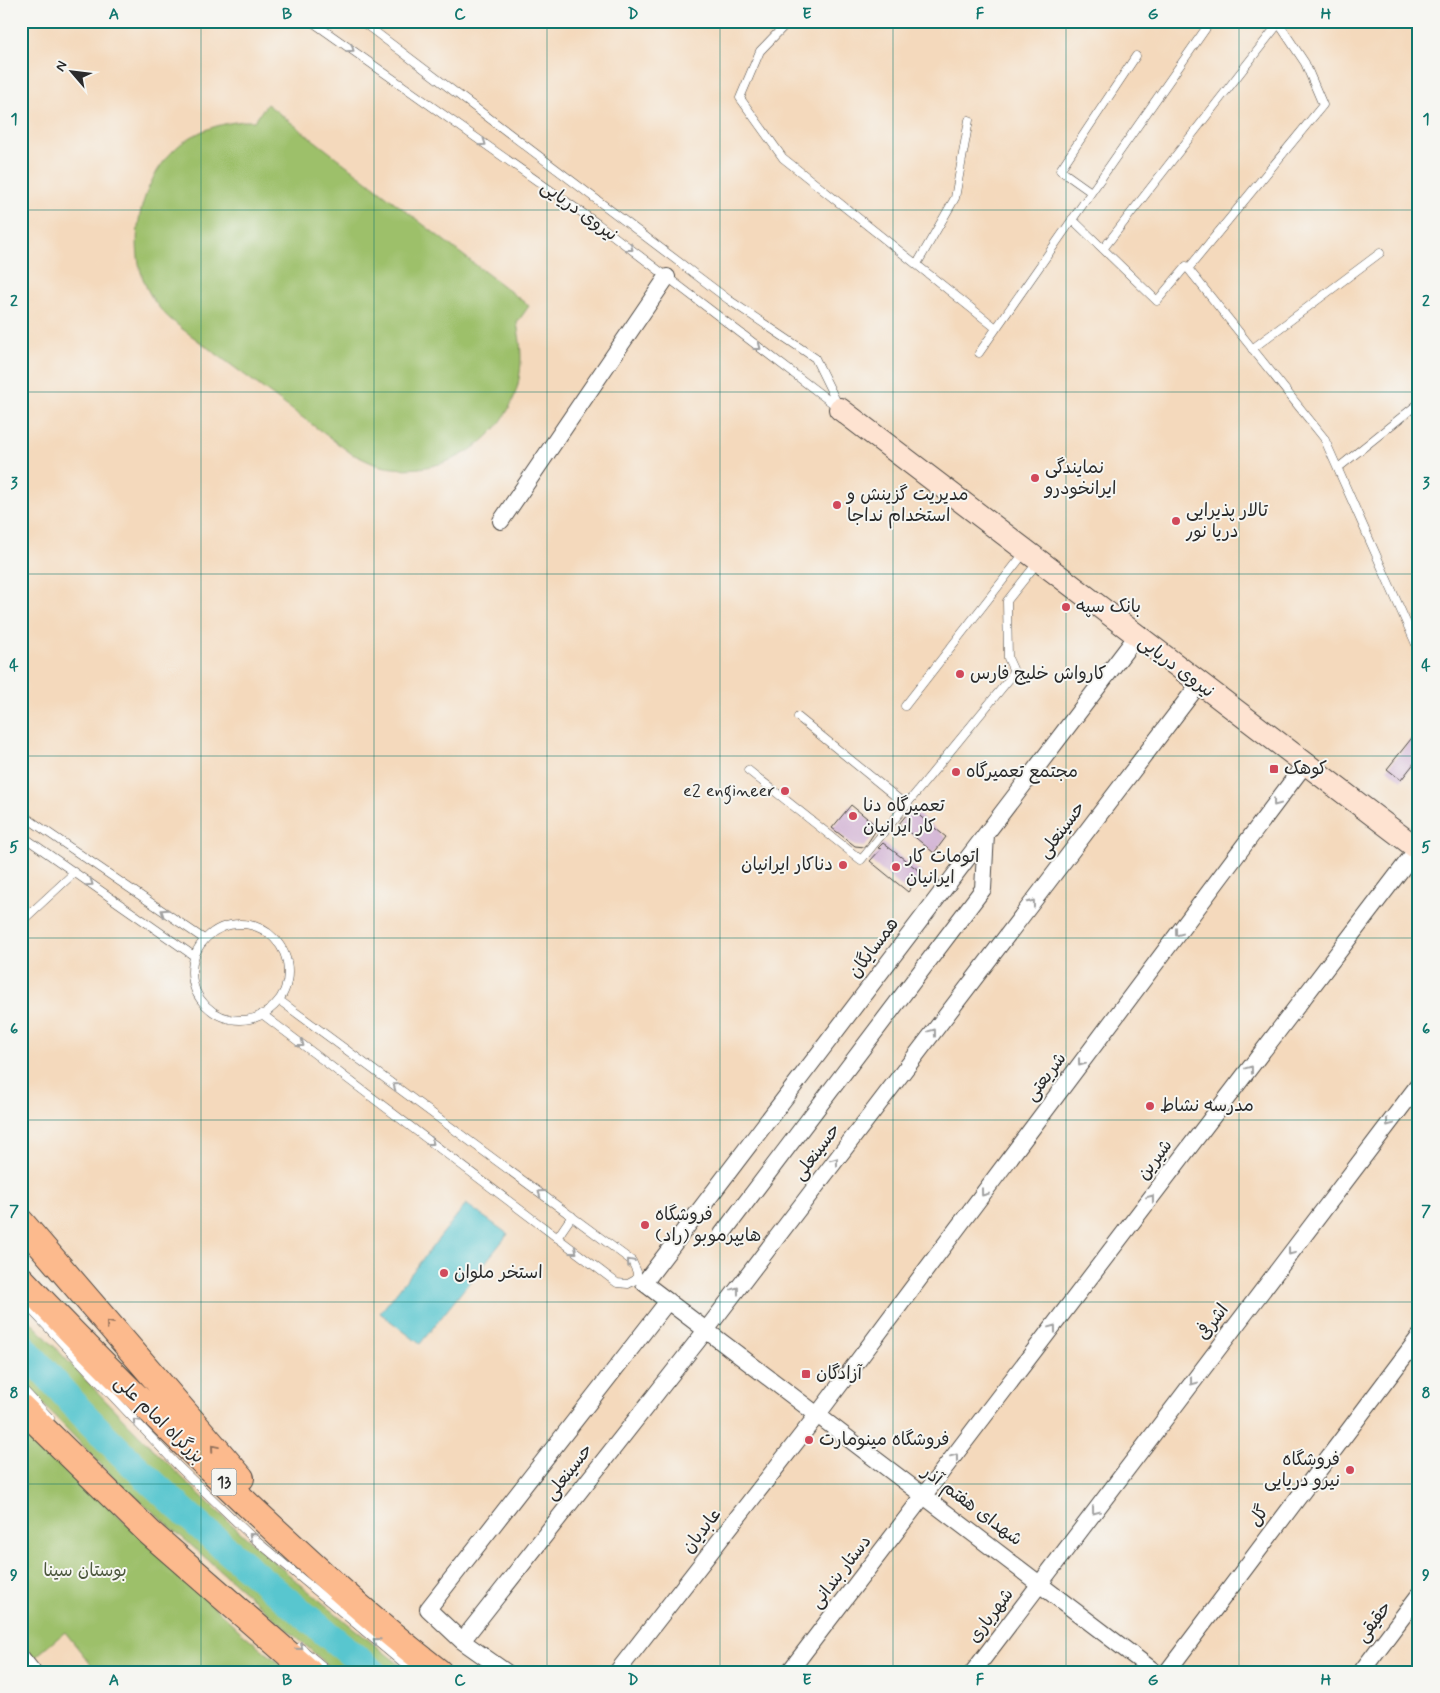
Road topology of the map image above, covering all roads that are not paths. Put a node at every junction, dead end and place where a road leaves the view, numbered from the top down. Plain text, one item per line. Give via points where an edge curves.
1 (311, 21) edge
2 (361, 21) edge
3 (789, 21) edge
4 (1212, 21) edge
5 (1278, 22) edge
6 (1136, 56) dead end
7 (969, 120) dead end
8 (1091, 192) junction
9 (1072, 220) junction
10 (1103, 249) junction
11 (1380, 252) dead end
12 (916, 264) junction
13 (1188, 269) junction
14 (667, 277) junction
15 (996, 328) junction
16 (1252, 349) junction
17 (978, 353) dead end
18 (1419, 404) edge
19 (840, 409) junction
20 (1338, 468) junction
21 (501, 521) dead end
22 (1032, 557) junction
23 (1136, 637) junction
24 (1419, 651) edge
25 (1199, 684) junction
26 (905, 706) dead end
27 (798, 717) dead end
28 (1305, 764) junction
29 (748, 770) dead end
30 (906, 805) junction
31 (21, 814) edge
32 (986, 834) junction
33 (21, 835) edge
34 (1418, 849) edge
35 (74, 873) junction
36 (21, 922) edge
37 (204, 939) junction
38 (194, 956) junction
39 (279, 1000) junction
40 (262, 1014) junction
41 (1419, 1084) edge
42 (572, 1216) junction
43 (21, 1222) edge
44 (722, 1234) dead end
45 (557, 1238) junction
46 (21, 1279) edge
47 (641, 1281) junction
48 (21, 1299) edge
49 (668, 1301) junction
50 (707, 1329) junction
51 (1419, 1337) edge
52 (21, 1386) edge
53 (21, 1408) edge
54 (818, 1414) junction
55 (60, 1428) dead end
56 (925, 1496) junction
57 (1040, 1584) junction
58 (1419, 1595) edge
59 (353, 1600) junction
60 (290, 1639) dead end
61 (462, 1641) junction
62 (21, 1657) edge
63 (33, 1672) edge
64 (308, 1672) edge
65 (330, 1672) edge
66 (413, 1672) edge
67 (439, 1672) edge
68 (506, 1672) edge
69 (617, 1672) edge
70 (789, 1672) edge
71 (973, 1672) edge
72 (1156, 1672) edge
73 (1168, 1672) edge
74 (1361, 1672) edge

1 -> 14 lane, نیروی دریایی via 598,224
2 - 19 lane, نیروی دریایی via 729,300 815,358
3 - 12 lane via 760,51 740,98 783,158
4 - 8 lane
5 - 10 lane
5 - 13 lane via 1305,63 1323,105
6 - 8 lane via 1060,170
7 - 12 lane via 955,198
8 - 9 lane
9 - 10 lane
9 - 15 lane
10 - 13 lane via 1157,301 1186,266
11 - 16 lane
12 - 15 lane
13 - 16 lane
14 -> 19 lane, نیروی دریایی
14 - 21 street
15 - 17 lane
16 - 20 lane via 1324,438
18 - 20 lane
19 - 22 main road, نیروی دریایی
20 - 24 lane
22 - 23 main road, نیروی دریایی
22 - 26 lane
22 - 30 lane via 1007,602 1011,677
23 - 25 main road, نیروی دریایی
23 - 32 street, همسایگان
25 - 28 main road, نیروی دریایی
50 -> 25 street, حسینعلی
27 - 30 lane
28 - 34 main road, نیروی دریایی
28 -> 54 street, شریعتی
29 - 30 lane via 861,860
37 -> 31 lane
32 - 44 street via 983,889
32 - 47 street, همسایگان
33 - 35 lane
56 -> 34 street, شیرین
35 - 36 lane
35 -> 38 lane
37 - 38 lane
37 - 39 lane via 228,924 245,923 262,928 275,938 285,952 288,968 287,985
38 - 40 lane via 193,987 211,1011 240,1021
39 - 40 lane
42 -> 39 lane
40 -> 45 lane
41 -> 57 street, اشرفی
42 - 45 lane
47 -> 42 lane via 632,1261
59 -> 43 highway via 248,1486
45 -> 47 lane via 617,1283
46 - 59 highway, بزرگراه امام علی / 13 via 153,1416
47 - 49 street, شهدای هفتم آذر
66 -> 48 lane via 252,1537 178,1466
49 - 50 street, شهدای هفتم آذر
49 - 61 street via 428,1609
50 - 54 street, شهدای هفتم آذر
50 - 61 street, حسینعلی
51 - 73 street, گل
52 - 55 lane
53 - 64 highway via 150,1533
54 - 56 street, شهدای هفتم آذر
54 - 69 street, عابدیان
56 - 57 street, شهدای هفتم آذر
56 - 70 street, دستار بندانی
57 - 71 street, شهریاری
57 - 72 street, شهدای هفتم آذر
58 - 74 street, حقیقی
59 - 67 highway, بزرگراه امام علی / 13
60 -> 65 lane
61 - 68 street
62 - 63 street

